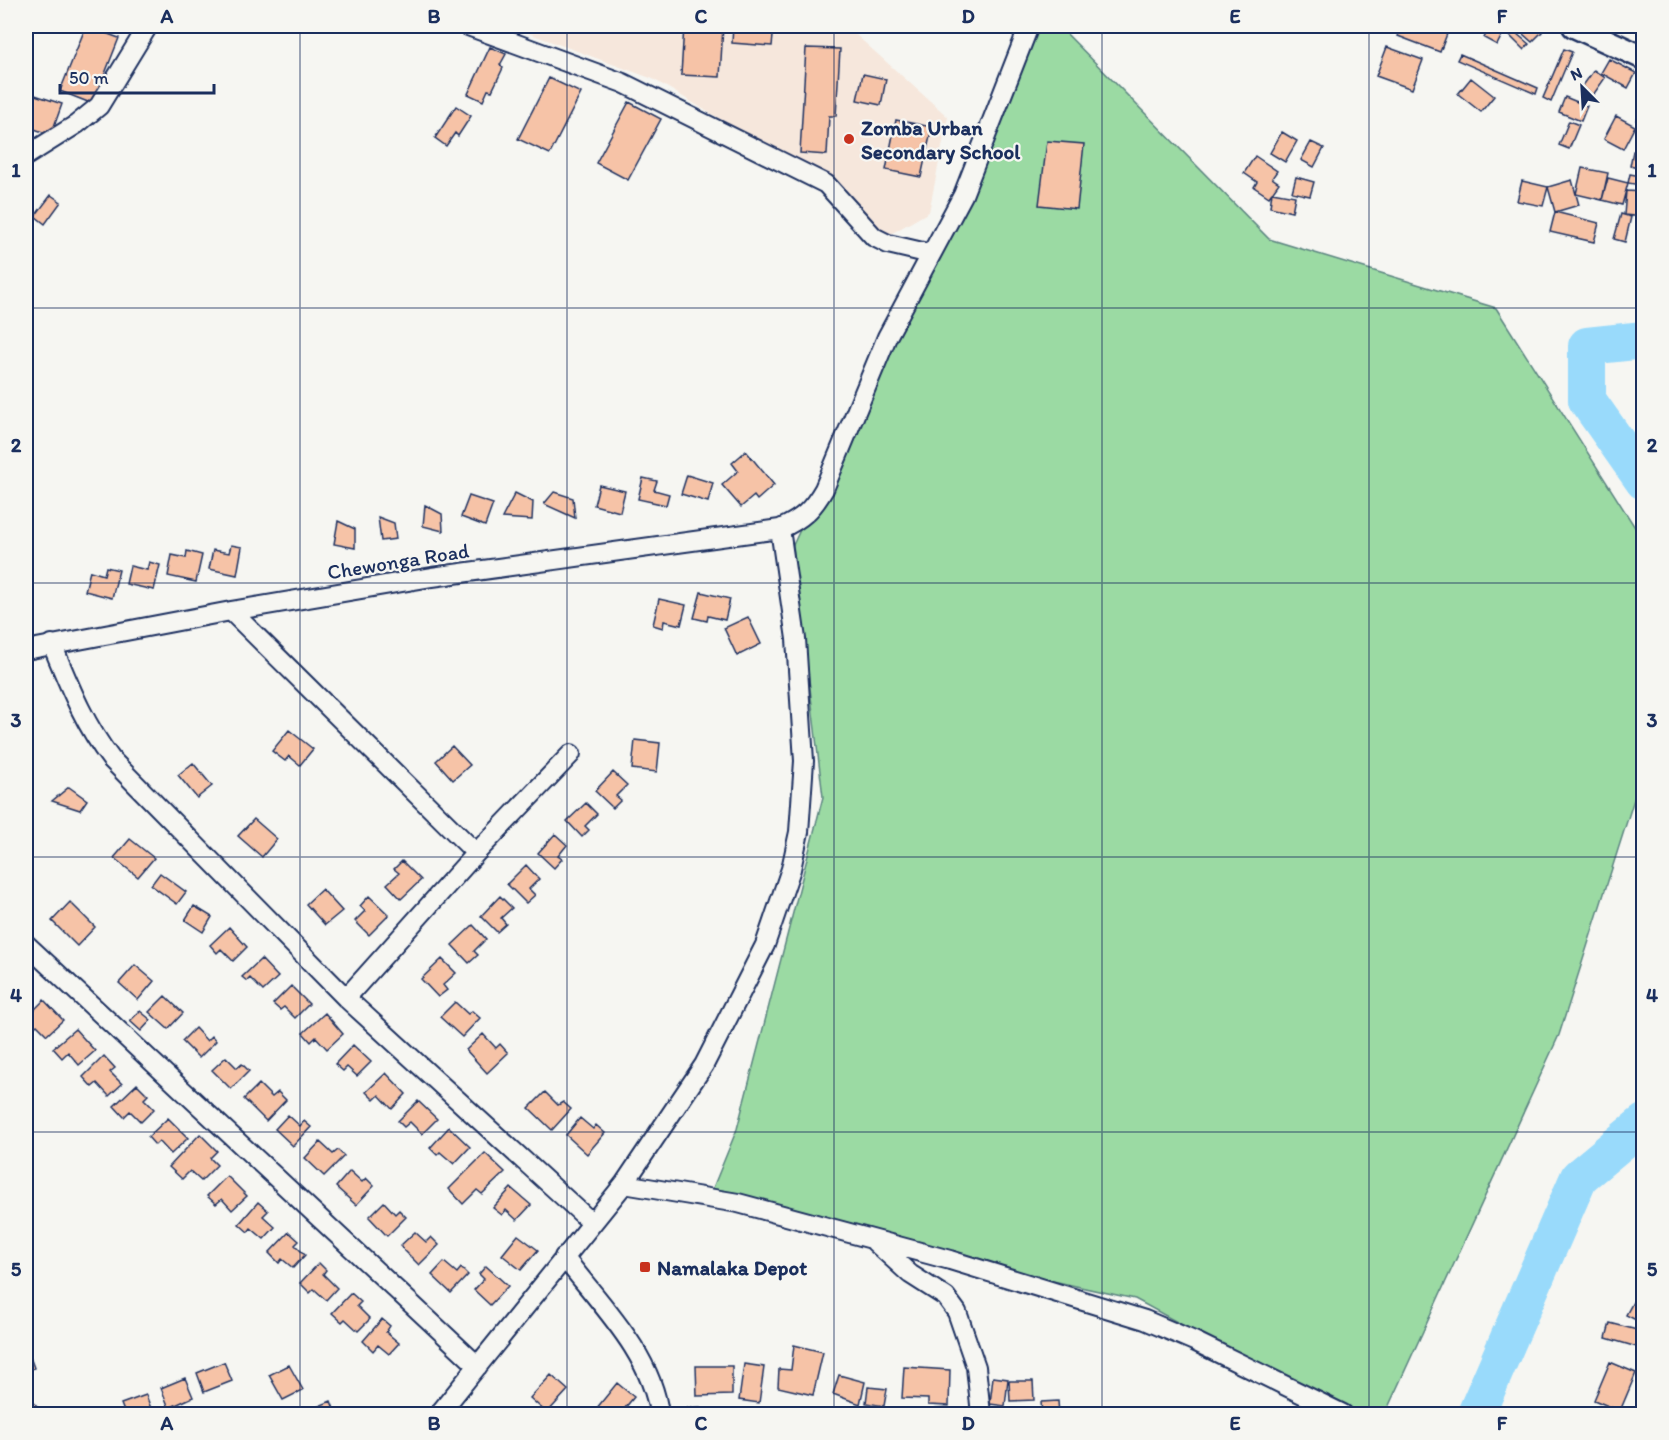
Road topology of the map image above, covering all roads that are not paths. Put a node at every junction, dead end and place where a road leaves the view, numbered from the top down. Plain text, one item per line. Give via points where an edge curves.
1 (148, 26) edge
2 (468, 26) edge
3 (1029, 26) edge
4 (1574, 26) edge
5 (1644, 58) edge
6 (26, 156) edge
7 (931, 255) junction
8 (780, 529) junction
9 (231, 611) junction
10 (52, 645) junction
11 (26, 651) edge
12 (571, 754) dead end
13 (476, 853) junction
14 (26, 945) edge
15 (346, 998) junction
16 (624, 1184) junction
17 (591, 1222) junction
18 (871, 1239) junction
19 (564, 1257) junction
20 (478, 1366) junction
21 (439, 1414) edge
22 (659, 1414) edge
23 (981, 1414) edge
24 (1343, 1414) edge

1 - 6 street via 99,106
2 - 7 street via 623,83 826,184 874,237
3 - 7 street via 963,195
4 - 5 street
7 - 8 street via 887,337 824,489 807,514
8 - 9 street, Chewonga Road via 432,577
8 - 16 street via 796,639 804,761 799,832 765,945 704,1065
9 - 10 street, Chewonga Road
9 - 13 street
10 - 11 street, Chewonga Road
10 - 15 street via 82,715 111,759
12 - 13 street
13 - 15 street
14 - 20 street
15 - 17 street
16 - 17 street
16 - 18 street via 738,1203
17 - 19 street
18 - 23 street via 910,1274 946,1297 957,1312 976,1367
18 - 24 street via 1145,1320
19 - 20 street
19 - 22 street via 624,1335 644,1368
20 - 21 street

